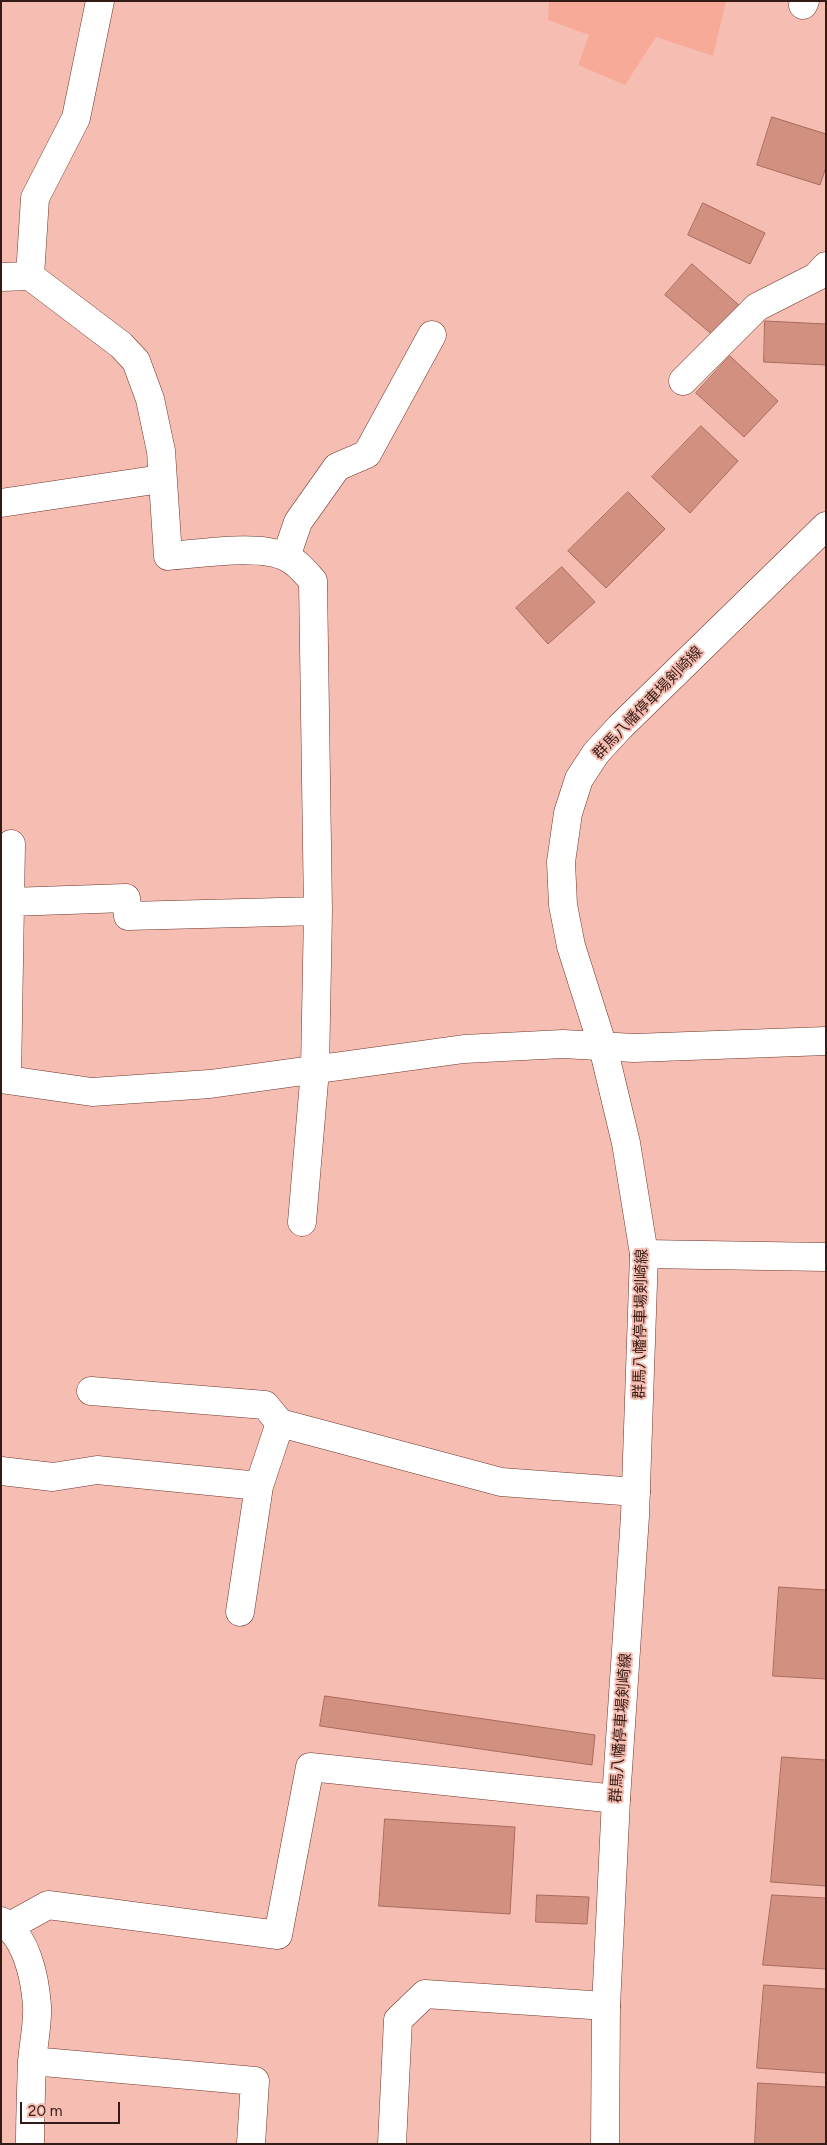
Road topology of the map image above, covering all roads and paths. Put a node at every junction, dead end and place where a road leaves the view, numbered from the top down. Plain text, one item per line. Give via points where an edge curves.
1 (100, 1) edge
2 (826, 266) edge
3 (30, 276) junction
4 (1, 277) edge
5 (432, 335) dead end
6 (683, 381) dead end
7 (161, 479) junction
8 (1, 503) edge
9 (826, 526) edge
10 (286, 556) junction
11 (11, 844) dead end
12 (10, 902) junction
13 (318, 911) junction
14 (826, 1041) edge
15 (603, 1047) junction
16 (315, 1070) junction
17 (4, 1079) edge
18 (302, 1222) dead end
19 (644, 1254) junction
20 (826, 1257) edge
21 (91, 1391) dead end
22 (280, 1423) junction
23 (1, 1471) edge
24 (259, 1486) junction
25 (636, 1492) junction
26 (240, 1612) dead end
27 (616, 1799) junction
28 (6, 1923) edge
29 (606, 2006) junction
30 (32, 2061) junction
31 (30, 2144) edge
32 (251, 2144) edge
33 (392, 2144) edge
34 (606, 2144) edge

1 - 3 street via 76,118 35,198
2 - 6 street via 816,278 757,307
3 - 4 street
3 - 7 street via 121,345 136,361 150,399 159,442
5 - 10 street via 367,454 337,467 298,522
7 - 8 street
7 - 10 street via 168,556 260,550
9 - 15 street, 群馬八幡停車場剣崎線 via 620,727 596,753 579,779 568,813 561,862 563,904 571,946
10 - 13 street via 313,581
11 - 12 street
12 - 13 street via 126,898 128,916
12 - 17 street
13 - 16 street
14 - 15 street
15 - 16 street via 563,1044 464,1049
15 - 19 street, 群馬八幡停車場剣崎線 via 629,1161
16 - 17 street via 210,1084 92,1092
16 - 18 street
19 - 20 street
19 - 25 street, 群馬八幡停車場剣崎線
21 - 22 street via 266,1405
22 - 24 street
22 - 25 street via 500,1482
23 - 24 street via 53,1477 97,1470
24 - 26 street
25 - 27 street, 群馬八幡停車場剣崎線
27 - 28 street via 310,1767 278,1935 48,1905
27 - 29 street, 群馬八幡停車場剣崎線
28 - 30 street via 23,1946 31,1973 37,2007
29 - 33 street via 425,1994 398,2020
29 - 34 street, 群馬八幡停車場剣崎線
30 - 31 street
30 - 32 street via 254,2081

